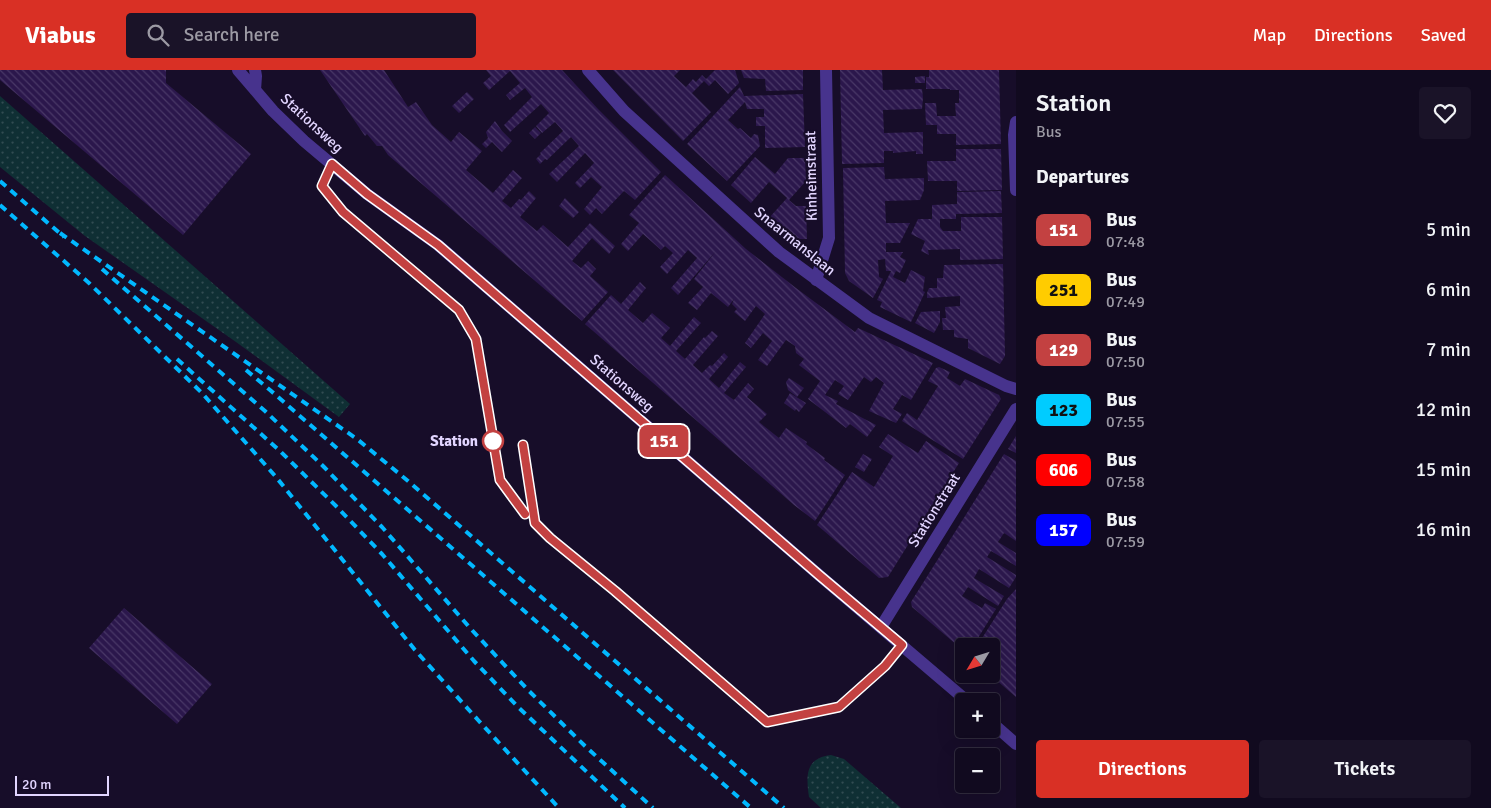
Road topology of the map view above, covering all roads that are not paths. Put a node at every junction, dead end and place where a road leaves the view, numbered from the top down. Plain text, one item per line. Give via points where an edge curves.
1 (238, 70) edge
2 (255, 70) edge
3 (588, 70) edge
4 (826, 70) edge
5 (255, 90) junction
6 (1016, 122) edge
7 (1016, 190) edge
8 (816, 280) junction
9 (1016, 389) edge
10 (1016, 409) edge
11 (881, 627) junction
12 (958, 693) edge
13 (1000, 730) edge
14 (1016, 744) edge

1 - 5 street, Stationsweg
2 - 5 street
3 - 8 street, Snaarmanslaan via 624,111 779,252
4 - 8 street, Kinheimstraat via 829,238
5 - 11 street, Stationsweg via 304,141 367,194 438,245
6 - 7 street
8 - 9 street, Snaarmanslaan via 869,318
10 - 11 street, Stationstraat
11 - 12 street, Stationsweg
13 - 14 street

